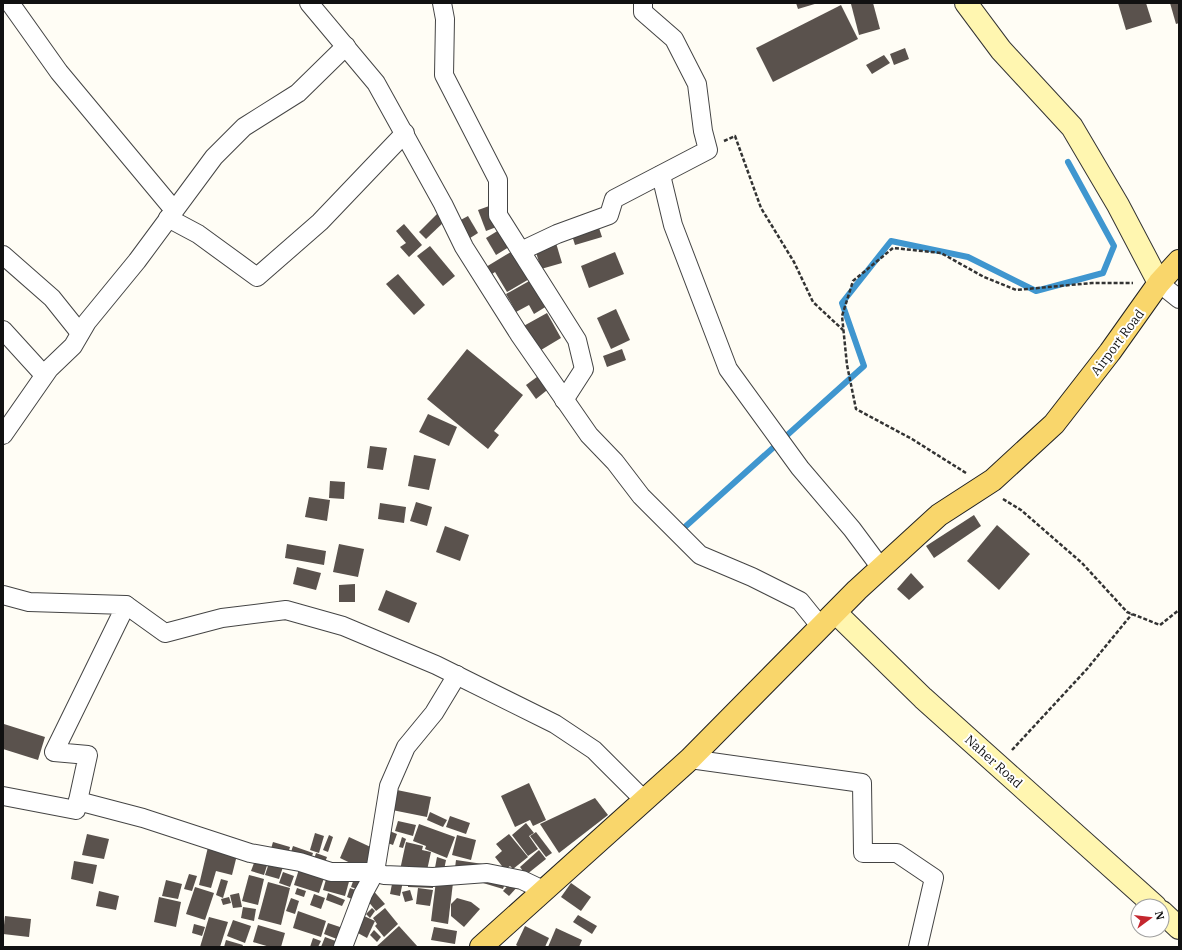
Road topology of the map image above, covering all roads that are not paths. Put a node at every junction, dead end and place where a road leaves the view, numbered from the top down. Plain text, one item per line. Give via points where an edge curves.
1 (10, 3) edge
2 (309, 3) edge
3 (442, 3) edge
4 (643, 3) edge
5 (966, 3) edge
6 (346, 46) junction
7 (405, 133) junction
8 (661, 175) junction
9 (171, 214) junction
10 (521, 251) junction
11 (3, 256) edge
12 (1179, 261) edge
13 (1159, 283) junction
14 (1179, 299) edge
15 (3, 330) edge
16 (80, 333) junction
17 (44, 375) junction
18 (564, 400) junction
19 (3, 435) edge
20 (881, 568) junction
21 (3, 594) edge
22 (126, 605) junction
23 (829, 620) junction
24 (457, 675) junction
25 (690, 759) junction
26 (3, 796) edge
27 (644, 800) junction
28 (78, 801) junction
29 (375, 872) junction
30 (542, 890) junction
31 (1146, 898) edge
32 (1170, 920) edge
33 (1179, 928) edge
34 (343, 947) edge
35 (481, 947) edge
36 (918, 947) edge

1 - 9 street via 59,72
2 - 6 street
3 - 10 street via 445,19 444,75 498,180 498,215
4 - 8 street via 643,12 674,39 697,84 708,150
5 - 13 main road via 1001,50 1072,127 1118,205
6 - 7 street via 376,83
6 - 9 street via 298,93 244,127 214,157
7 - 9 street via 320,222 257,277
7 - 18 street via 464,248
8 - 10 street via 614,199 609,215
8 - 20 street via 673,225 728,369 800,468 852,529
9 - 16 street
10 - 18 street via 577,340 584,369
11 - 16 street via 52,298
12 - 13 main road, Airport Road
13 - 14 street
13 - 20 main road, Airport Road via 1054,424 993,480 940,515
15 - 17 street
16 - 17 street via 73,346
17 - 19 street
18 - 23 street via 589,435 616,462 641,496 700,555 800,601
20 - 23 main road, Airport Road
21 - 22 street via 29,602
22 - 24 street via 165,633 222,618 286,610 343,626
22 - 28 street via 54,752 88,756
23 - 25 main road, Airport Road
23 - 31 main road, Naher Road via 924,698
24 - 27 street via 555,724 594,750
24 - 29 street via 434,713 406,748 389,786
25 - 27 main road, Airport Road
25 - 36 street via 862,783 863,853 897,853 934,878
26 - 28 street via 76,810
27 - 30 main road, Airport Road
28 - 29 street via 144,818 250,853 300,862 331,872
29 - 30 street via 384,875 433,877 487,873 522,880
29 - 34 street via 363,894
30 - 35 main road, Airport Road
32 - 33 main road

